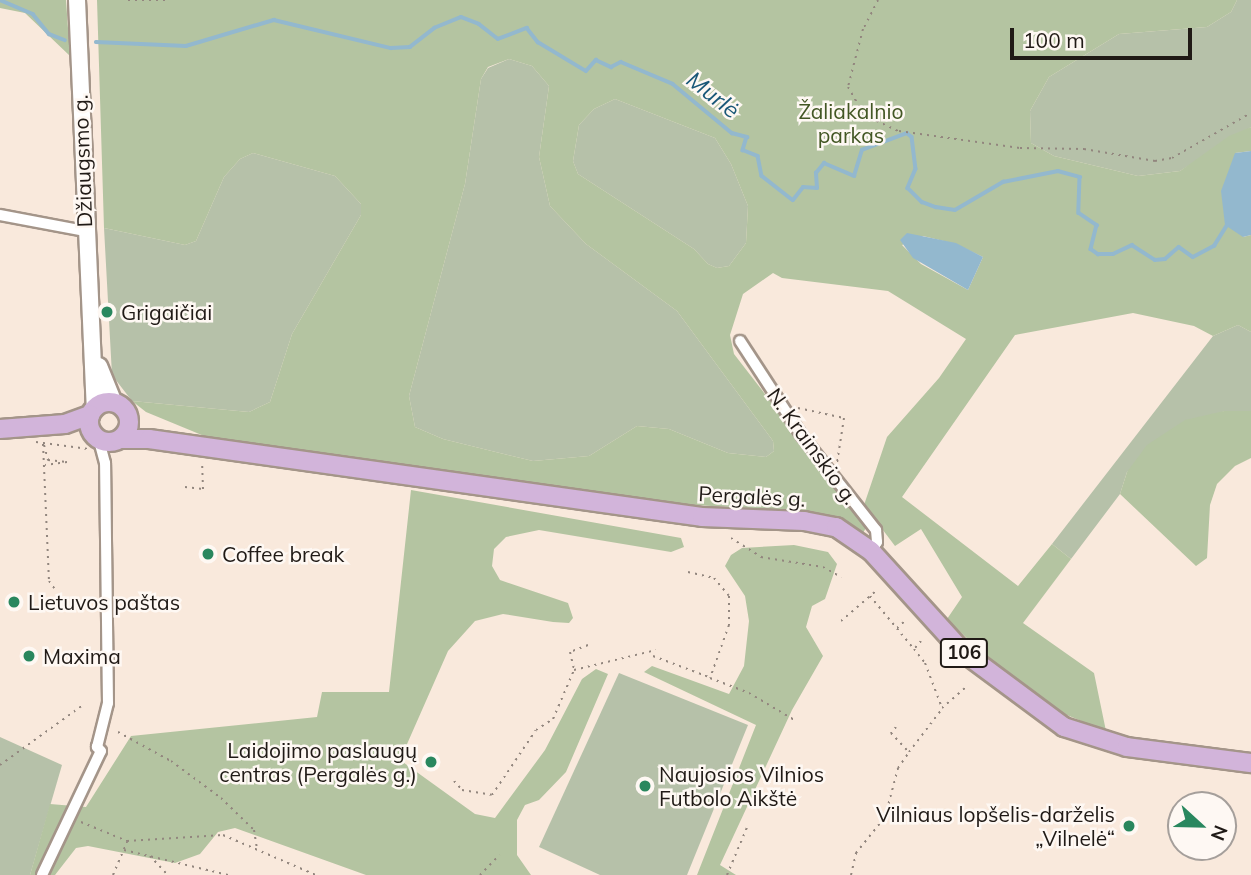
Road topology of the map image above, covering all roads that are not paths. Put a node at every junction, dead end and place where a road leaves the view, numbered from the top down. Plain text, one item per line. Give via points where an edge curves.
1 (77, 0) edge
2 (0, 215) edge
3 (85, 231) junction
4 (91, 322) junction
5 (740, 341) dead end
6 (114, 403) junction
7 (92, 412) junction
8 (128, 419) junction
9 (0, 429) edge
10 (28, 435) junction
11 (104, 442) junction
12 (174, 443) junction
13 (871, 551) junction
14 (1251, 762) edge
15 (42, 875) edge

1 - 3 street, Džiaugsmo g.
2 - 3 street
3 - 4 street, Džiaugsmo g.
4 - 6 street, Džiaugsmo g. via 103,384
4 - 7 street, Džiaugsmo g.
5 - 13 street, N. Krainskio g. via 781,404 876,530 877,542
6 - 7 main road, Pergalės g.
6 - 8 main road
7 - 10 main road, Pergalės g. / 106
7 - 11 main road
8 - 11 main road
8 - 12 main road, Pergalės g. / 106
9 - 10 main road, Pergalės g. / 106
10 - 11 main road, Pergalės g. / 106
11 - 12 main road, Pergalės g. / 106
11 - 15 street via 108,703 97,747 101,751
12 - 13 main road, Pergalės g. / 106 via 676,514 822,523 849,533
13 - 14 main road, Pergalės g. / 106 via 963,652 1063,727 1127,747

